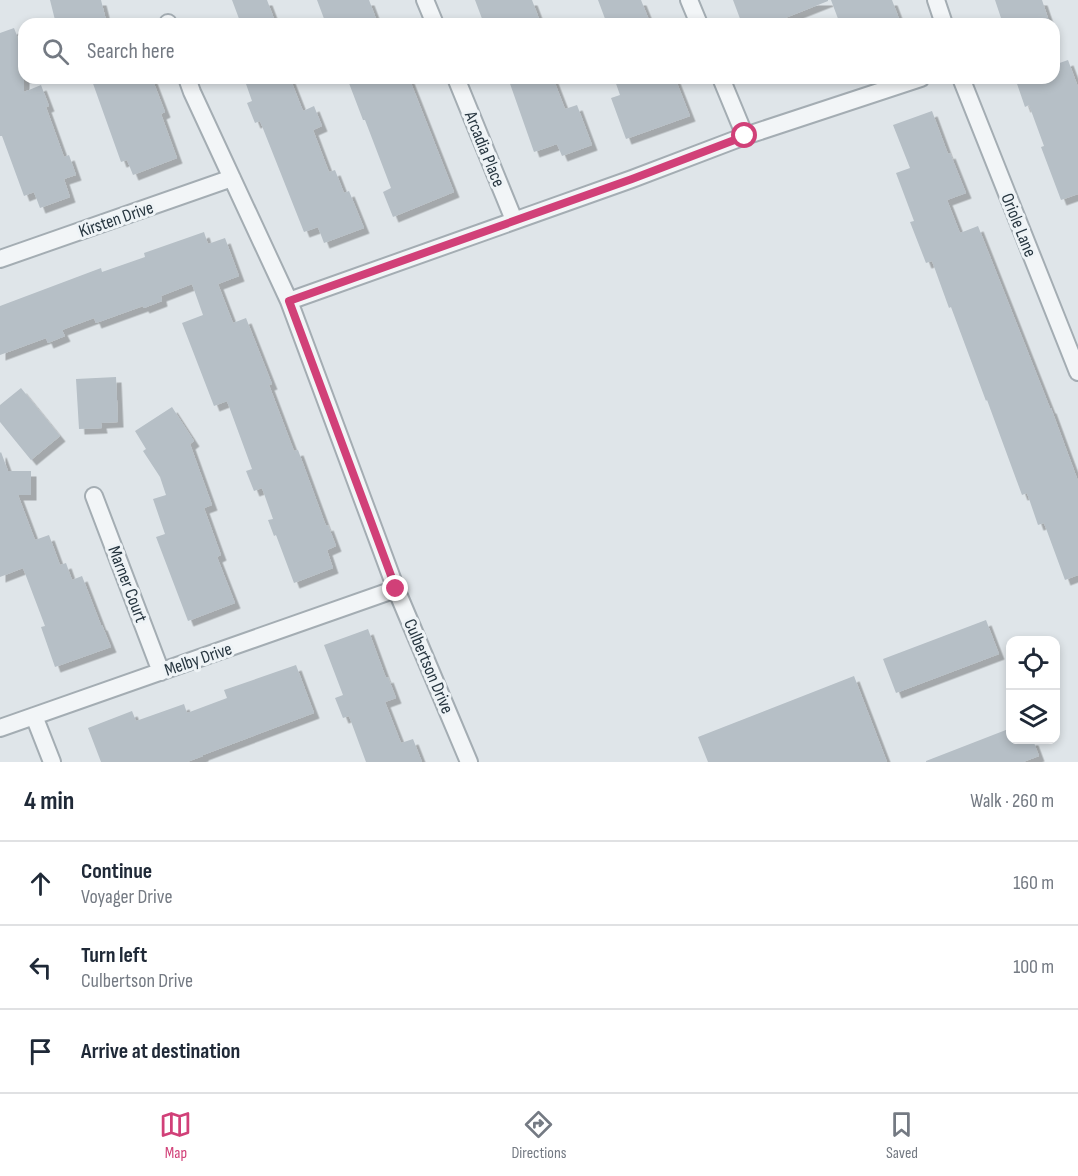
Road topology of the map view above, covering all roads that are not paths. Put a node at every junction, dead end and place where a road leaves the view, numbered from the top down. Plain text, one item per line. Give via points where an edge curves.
1 (425, 0) edge
2 (689, 0) edge
3 (936, 0) edge
4 (432, 18) edge
5 (696, 18) edge
6 (942, 18) edge
7 (189, 84) edge
8 (458, 84) edge
9 (723, 84) edge
10 (903, 84) edge
11 (963, 84) edge
12 (745, 136) junction
13 (232, 178) junction
14 (514, 220) junction
15 (0, 258) edge
16 (289, 301) junction
17 (1076, 363) edge
18 (94, 496) dead end
19 (396, 589) junction
20 (161, 672) junction
21 (34, 716) junction
22 (0, 728) edge
23 (52, 762) edge
24 (469, 762) edge

1 - 4 street
2 - 5 street
3 - 6 street
7 - 13 street, Culbertson Drive
8 - 14 street, Arcadia Place
9 - 12 street
10 - 12 street
11 - 17 street, Oriole Lane
12 - 14 street
13 - 15 street, Kirsten Drive
13 - 16 street, Culbertson Drive
14 - 16 street
16 - 19 street, Culbertson Drive
18 - 20 street, Marner Court
19 - 20 street, Melby Drive
19 - 24 street, Culbertson Drive
20 - 21 street, Melby Drive
21 - 22 street, Melby Drive
21 - 23 street

